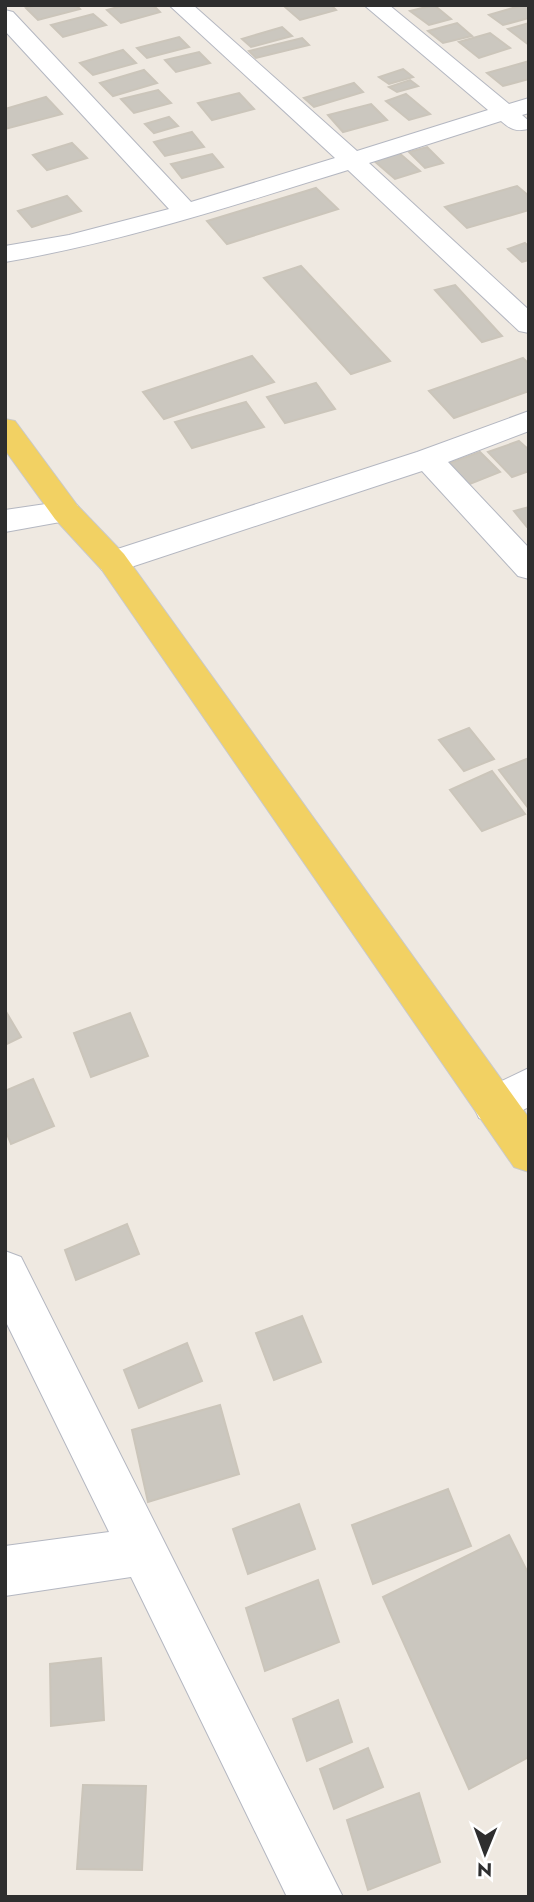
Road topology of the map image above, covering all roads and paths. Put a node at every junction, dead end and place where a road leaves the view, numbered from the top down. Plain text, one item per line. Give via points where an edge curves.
1 (180, 5) edge
2 (375, 5) edge
3 (5, 17) edge
4 (517, 108) edge
5 (529, 132) edge
6 (351, 159) junction
7 (186, 212) junction
8 (5, 254) edge
9 (529, 325) edge
10 (529, 420) edge
11 (5, 428) edge
12 (428, 459) junction
13 (66, 512) junction
14 (5, 521) edge
15 (114, 562) junction
16 (529, 568) edge
17 (512, 1096) edge
18 (529, 1153) edge
19 (5, 1272) edge
20 (144, 1551) junction
21 (5, 1571) edge
22 (316, 1897) edge

1 - 6 street
2 - 4 street
3 - 7 street
4 - 5 street
4 - 6 street
6 - 7 street
6 - 9 street
7 - 8 street via 71,243
10 - 12 street
11 - 13 main road
12 - 15 street
12 - 16 street
13 - 14 street
13 - 15 main road
15 - 17 main road
17 - 18 main road
19 - 20 street
20 - 21 street
20 - 22 street

